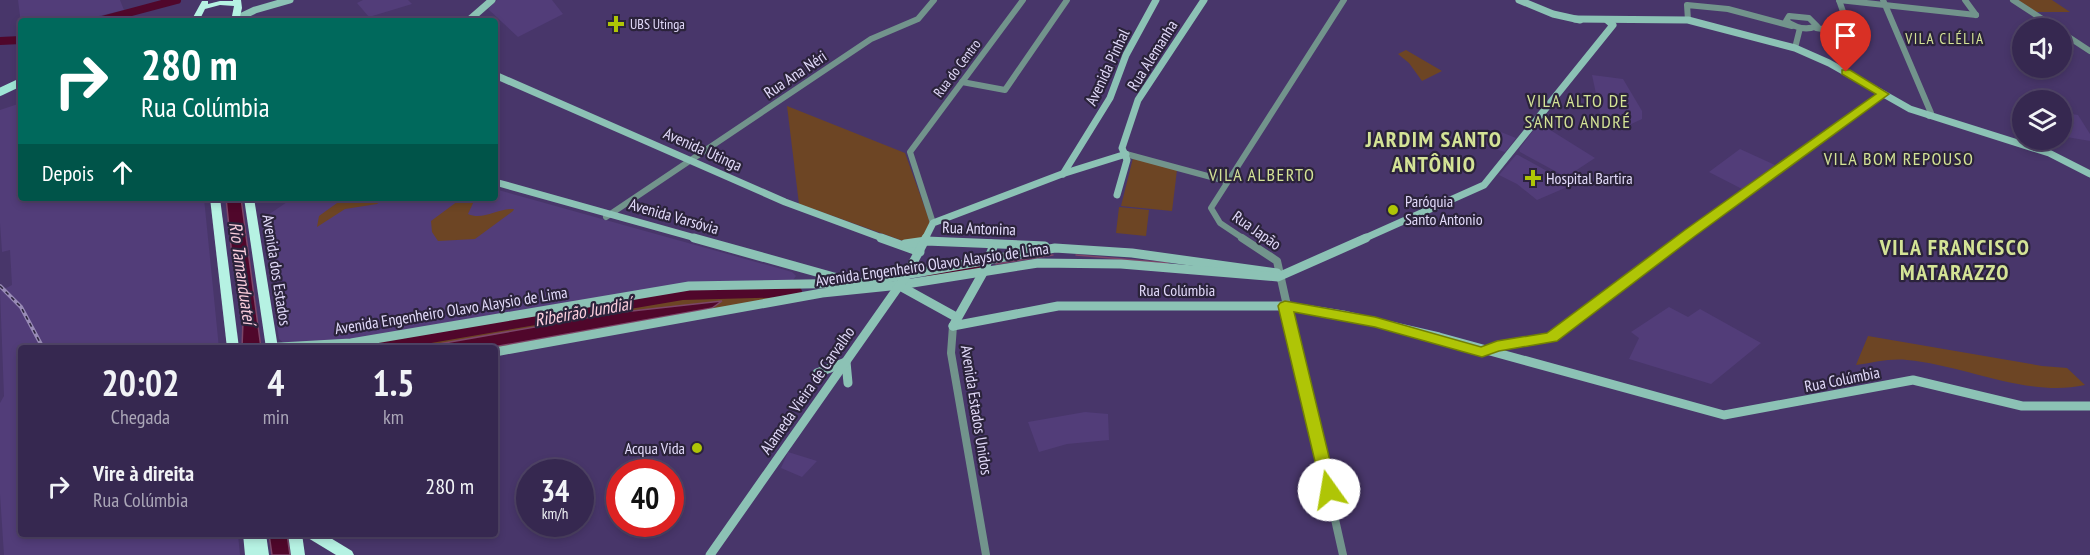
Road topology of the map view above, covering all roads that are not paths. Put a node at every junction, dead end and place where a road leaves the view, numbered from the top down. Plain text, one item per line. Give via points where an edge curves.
1 (282, 0) edge
2 (290, 0) edge
3 (492, 0) edge
4 (934, 0) edge
5 (1023, 0) edge
6 (1067, 0) edge
7 (1156, 0) edge
8 (1204, 0) edge
9 (1344, 0) edge
10 (1519, 0) edge
11 (1839, 0) edge
12 (1965, 0) edge
13 (2013, 0) edge
14 (1884, 3) edge
15 (207, 4) edge
16 (238, 4) edge
17 (196, 18) edge
18 (239, 18) edge
19 (469, 18) edge
20 (2041, 18) edge
21 (1689, 20) junction
22 (1610, 22) junction
23 (1792, 26) junction
24 (1800, 28) junction
25 (1816, 28) junction
26 (2072, 39) edge
27 (1795, 48) junction
28 (2090, 51) edge
29 (1587, 58) joint
30 (1578, 68) junction
31 (1588, 70) dead end
32 (498, 76) edge
33 (962, 82) junction
34 (18, 83) edge
35 (0, 92) edge
36 (1884, 94) junction
37 (1929, 116) junction
38 (1126, 154) junction
39 (691, 160) junction
40 (1072, 161) junction
41 (1092, 164) junction
42 (1062, 174) junction
43 (2090, 174) edge
44 (1226, 181) junction
45 (498, 185) edge
46 (1117, 195) dead end
47 (215, 201) edge
48 (249, 201) edge
49 (608, 215) junction
50 (933, 224) junction
51 (926, 241) junction
52 (902, 244) junction
53 (991, 244) junction
54 (1066, 248) junction
55 (1080, 249) junction
56 (920, 252) junction
57 (989, 260) junction
58 (1196, 261) junction
59 (1076, 262) junction
60 (984, 271) junction
61 (1193, 271) junction
62 (827, 274) junction
63 (1280, 275) junction
64 (906, 276) junction
65 (803, 281) junction
66 (842, 284) junction
67 (900, 285) junction
68 (834, 291) junction
69 (822, 293) junction
70 (1285, 306) junction
71 (954, 322) junction
72 (233, 345) edge
73 (267, 345) edge
74 (309, 345) edge
75 (498, 351) edge
76 (1486, 351) junction
77 (846, 362) junction
78 (817, 374) dead end
79 (849, 383) dead end
80 (2090, 406) edge
81 (250, 537) edge
82 (259, 537) edge
83 (295, 537) edge
84 (318, 537) edge
85 (252, 555) edge
86 (262, 555) edge
87 (298, 555) edge
88 (347, 555) edge
89 (710, 555) edge
90 (986, 555) edge
91 (1343, 555) edge

1 - 16 main road via 253,8
2 - 18 main road
3 - 19 main road
4 - 39 street, Rua Ana Néri via 918,18 871,39
5 - 33 street, Rua do Centro
6 - 33 street via 1005,90
7 - 40 main road, Avenida Pinhal via 1126,55 1110,98
8 - 38 main road, Rua Alemanha via 1138,100 1122,148
9 - 44 street, Rua Japão
10 - 22 main road via 1553,14
11 - 14 street
11 - 25 street via 1848,26 1834,31
12 - 14 street via 1976,15
13 - 20 street
14 - 37 street via 1932,112
15 - 16 highway
15 - 17 highway
21 - 22 main road
21 - 23 street via 1687,5 1728,9
21 - 27 main road
22 - 29 main road
23 - 24 street
23 - 25 street via 1786,18 1796,15 1814,21
24 - 25 street
24 - 27 street
26 - 28 street
27 - 36 main road via 1820,57
29 - 30 main road
30 - 31 main road
30 - 63 main road via 1492,179
32 - 39 main road, Avenida Utinga
33 - 50 street, Rua do Centro via 910,153
34 - 35 main road
36 - 37 main road
36 - 76 street via 1551,337
37 - 43 main road via 2043,151
38 - 41 main road
38 - 44 street
38 - 46 main road, Rua Alemanha
39 - 49 street, Rua Ana Néri
39 - 52 main road, Avenida Utinga via 795,206
40 - 41 main road
40 - 42 main road, Avenida Pinhal
41 - 42 main road
42 - 50 main road
44 - 63 street, Rua Japão via 1212,204 1214,217 1272,256
45 - 49 main road, Avenida Varsóvia
47 - 72 highway
48 - 73 highway, Avenida dos Estados
49 - 62 main road, Avenida Varsóvia
49 - 65 main road, Avenida Varsóvia via 790,268
50 - 51 main road, Alameda Vieira de Carvalho
51 - 52 main road, Avenida Utinga
51 - 53 main road, Rua Antonina
51 - 56 main road, Alameda Vieira de Carvalho
52 - 56 main road, Avenida Utinga
53 - 54 main road, Rua Antonina
53 - 57 main road, Avenida Estados Unidos
54 - 55 main road, Avenida Engenheiro Olavo Alaysio de Lima
54 - 57 main road, Avenida Engenheiro Olavo Alaysio de Lima
55 - 58 main road, Avenida Engenheiro Olavo Alaysio de Lima
55 - 59 main road via 1074,252
56 - 64 main road, Alameda Vieira de Carvalho
57 - 60 main road, Avenida Estados Unidos
57 - 64 main road, Avenida Engenheiro Olavo Alaysio de Lima
58 - 61 main road
58 - 63 main road, Avenida Engenheiro Olavo Alaysio de Lima
59 - 60 main road, Avenida Engenheiro Olavo Alaysio de Lima
59 - 61 main road, Avenida Engenheiro Olavo Alaysio de Lima
60 - 67 main road, Avenida Engenheiro Olavo Alaysio de Lima
60 - 71 main road, Avenida Estados Unidos
61 - 63 main road, Avenida Engenheiro Olavo Alaysio de Lima
62 - 65 main road via 811,275
62 - 66 main road, Avenida Varsóvia
63 - 70 street, Rua Japão
64 - 66 main road, Avenida Engenheiro Olavo Alaysio de Lima
64 - 67 main road, Alameda Vieira de Carvalho
65 - 66 main road, Avenida Engenheiro Olavo Alaysio de Lima
65 - 69 main road, Avenida Varsóvia via 808,290
65 - 74 main road, Avenida Engenheiro Olavo Alaysio de Lima via 689,286 398,336
66 - 68 main road
67 - 68 main road, Avenida Engenheiro Olavo Alaysio de Lima
67 - 71 main road
67 - 77 main road, Alameda Vieira de Carvalho
68 - 69 main road, Avenida Engenheiro Olavo Alaysio de Lima
69 - 75 main road, Avenida Engenheiro Olavo Alaysio de Lima
70 - 71 main road, Rua Colúmbia via 1058,306
70 - 76 main road, Rua Colúmbia via 1343,315
70 - 91 street, Rua Japão
71 - 90 street, Avenida Estados Unidos via 951,352
76 - 80 main road, Rua Colúmbia via 1724,415 1913,380 2022,406
77 - 78 main road
77 - 79 main road
77 - 89 main road, Alameda Vieira de Carvalho
81 - 85 highway
82 - 86 highway
83 - 87 highway
84 - 88 highway

